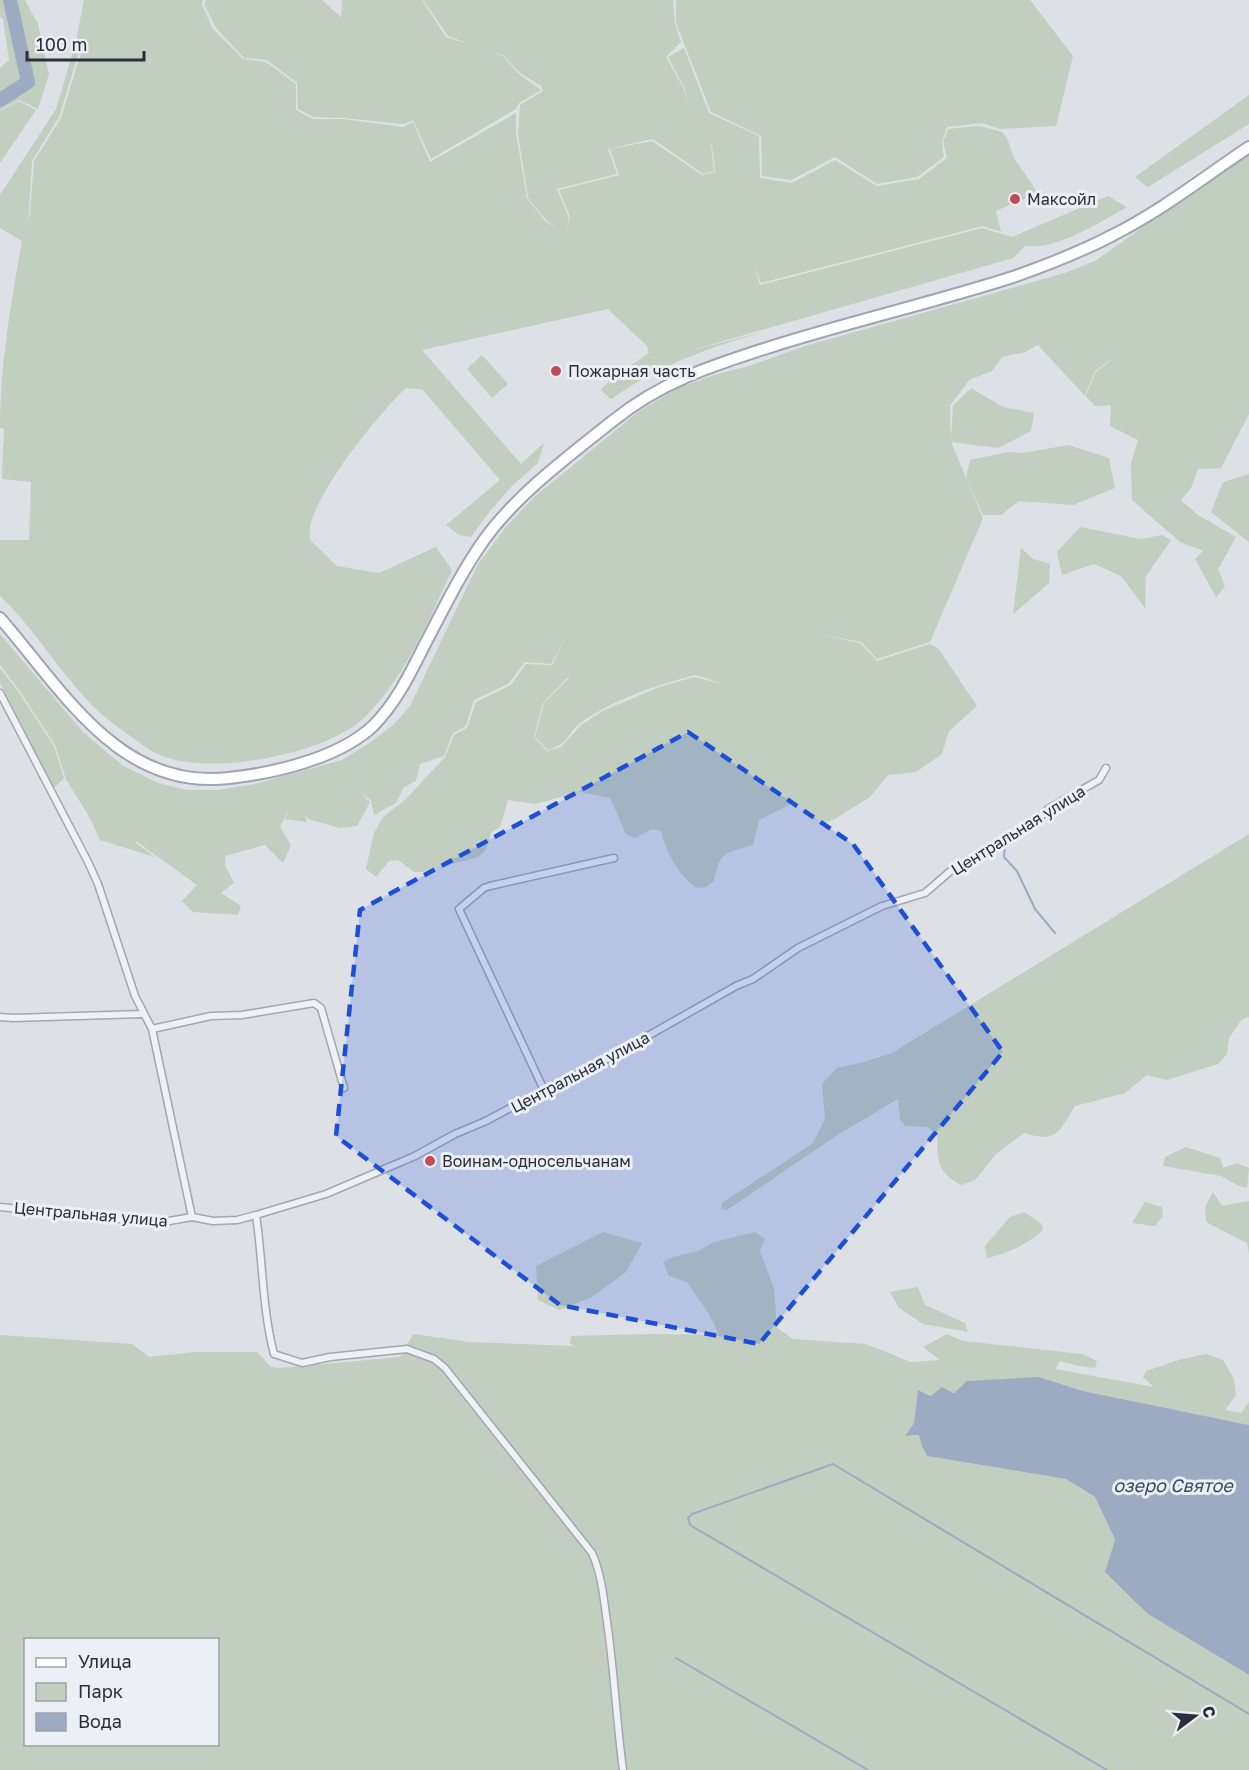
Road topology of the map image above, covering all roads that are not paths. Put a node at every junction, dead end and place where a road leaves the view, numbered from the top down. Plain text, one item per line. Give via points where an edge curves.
1 (1249, 147) edge
2 (0, 618) edge
3 (0, 693) edge
4 (1106, 768) dead end
5 (614, 858) dead end
6 (142, 1014) junction
7 (0, 1017) edge
8 (152, 1029) junction
9 (344, 1088) dead end
10 (544, 1090) junction
11 (0, 1207) edge
12 (256, 1215) junction
13 (192, 1217) junction
14 (623, 1770) edge

1 - 2 main road via 1140,220 1065,257 1010,278 756,351 656,391 615,420 507,513 473,555 413,669 386,711 361,736 325,755 225,779 180,776 144,765 103,737
3 - 6 street via 98,884
4 - 10 street, Центральная улица via 1099,780 1048,809 987,853 954,868 925,893 882,906 798,948 753,979 611,1058
5 - 10 street via 490,886 459,909
6 - 7 street
6 - 8 street
8 - 9 street via 211,1016 243,1015 314,1003 321,1008
8 - 13 street
10 - 12 street, Центральная улица via 415,1156 326,1194
11 - 13 street, Центральная улица via 158,1223
12 - 13 street, Центральная улица via 213,1221
12 - 14 street via 263,1300 274,1354 302,1364 407,1349 435,1359 592,1552 599,1570 614,1670

